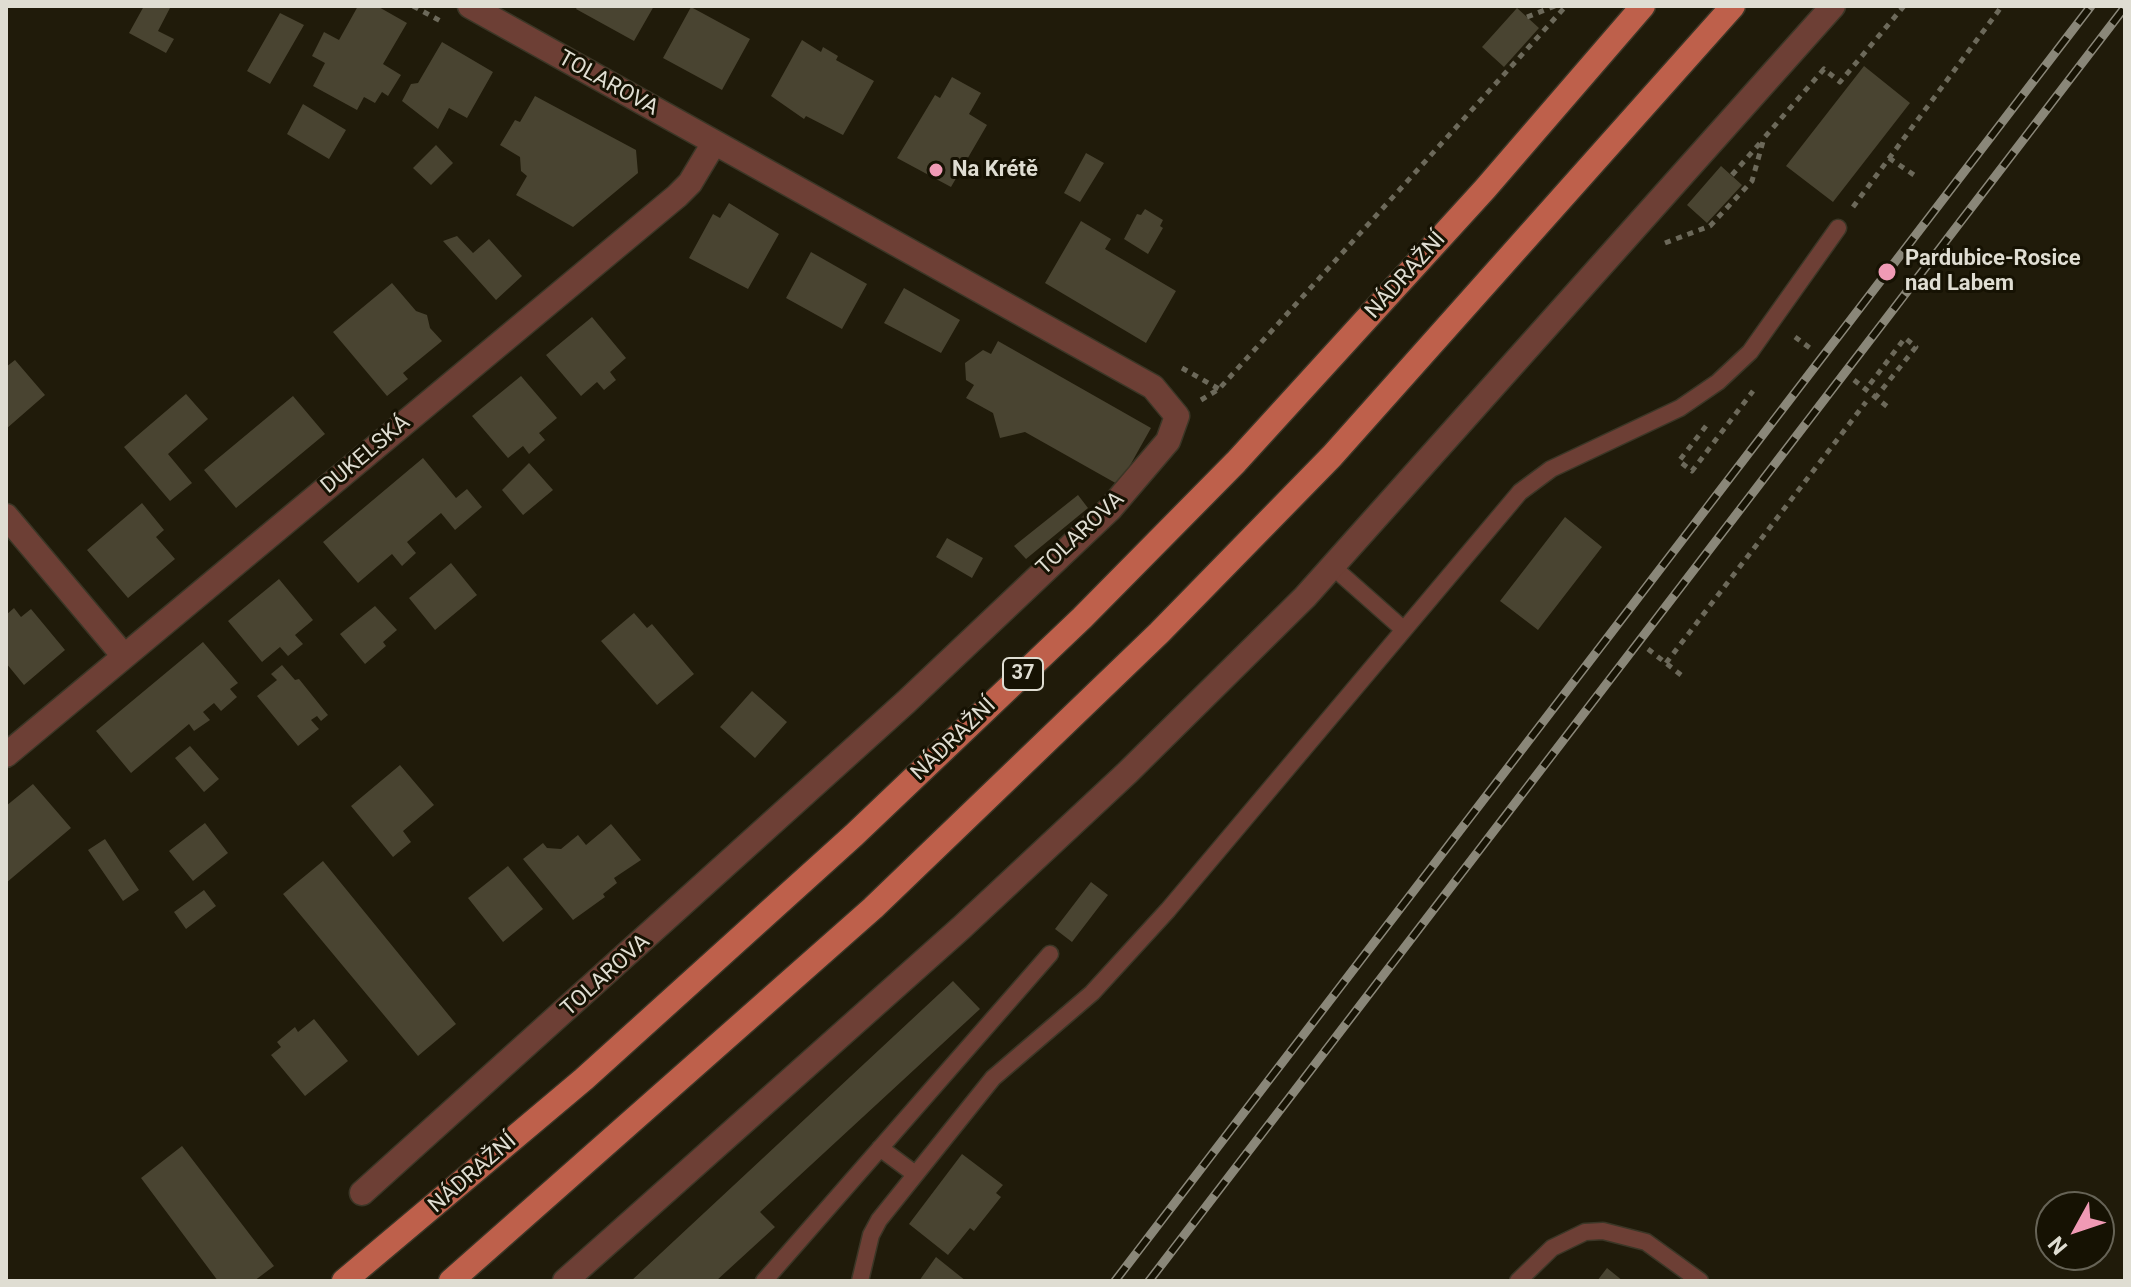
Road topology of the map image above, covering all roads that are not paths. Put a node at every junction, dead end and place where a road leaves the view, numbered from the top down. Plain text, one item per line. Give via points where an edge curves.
1 (470, 6) edge
2 (1643, 6) edge
3 (1733, 6) edge
4 (1833, 6) edge
5 (714, 143) junction
6 (1838, 228) road end
7 (6, 516) edge
8 (1333, 567) junction
9 (1403, 629) junction
10 (124, 656) junction
11 (6, 755) edge
12 (1050, 954) dead end
13 (880, 1148) junction
14 (915, 1174) junction
15 (362, 1193) dead end
16 (460, 1274) edge
17 (344, 1281) edge
18 (565, 1281) edge
19 (764, 1281) edge
20 (860, 1281) edge
21 (1518, 1281) edge
22 (1700, 1281) edge

1 - 5 street, TOLAROVA
2 - 17 main road, NÁDRAŽNÍ / 37 via 1236,462 1082,618 854,835 584,1079
3 - 16 main road via 1332,456 1159,633 873,908
4 - 8 street
5 - 10 street, DUKELSKÁ via 677,196
5 - 15 street, TOLAROVA via 1153,387 1177,416 1168,441 1110,509 861,744
6 - 9 lane via 1750,352 1732,369 1680,408 1534,479
7 - 10 street
8 - 9 lane
8 - 18 street via 1127,773 972,918
9 - 14 lane via 1168,910 1092,993 993,1078
10 - 11 street, DUKELSKÁ
12 - 13 lane
13 - 14 lane
13 - 19 lane
14 - 20 lane via 871,1235
21 - 22 lane via 1552,1248 1585,1232 1603,1231 1646,1242

